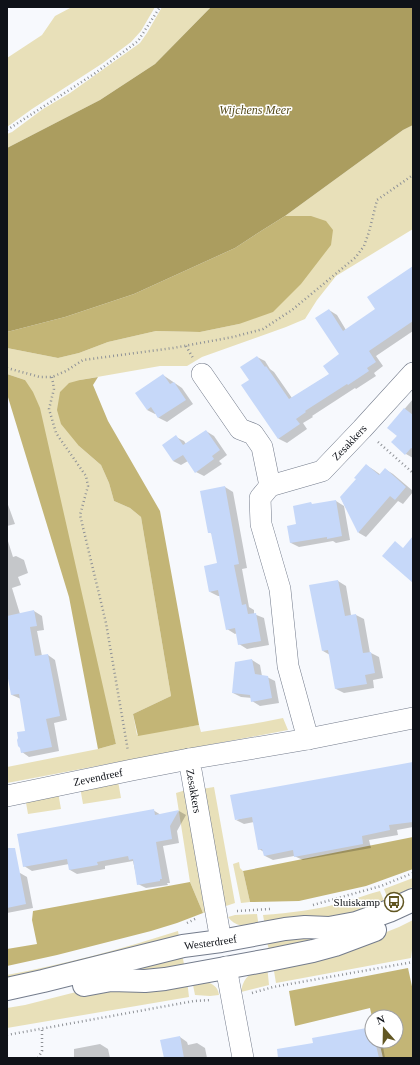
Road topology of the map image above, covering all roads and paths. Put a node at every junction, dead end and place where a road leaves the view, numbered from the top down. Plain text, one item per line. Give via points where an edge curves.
1 (160, 7) edge
2 (7, 130) edge
3 (413, 175) edge
4 (7, 368) edge
5 (413, 373) edge
6 (202, 374) dead end
7 (52, 377) junction
8 (362, 429) junction
9 (413, 473) edge
10 (270, 486) junction
11 (413, 718) edge
12 (308, 739) junction
13 (189, 759) junction
14 (132, 770) junction
15 (7, 796) edge
16 (413, 900) edge
17 (413, 914) edge
18 (221, 941) junction
19 (413, 962) edge
20 (226, 968) junction
21 (7, 989) edge
22 (232, 999) junction
23 (7, 1002) edge
24 (42, 1028) junction
25 (7, 1035) edge
26 (38, 1058) edge
27 (243, 1058) edge

1 - 2 path via 138,41 94,74
3 - 7 path via 377,200 364,246 356,257 292,310 263,329 186,346 83,360
4 - 7 path via 40,378
5 - 8 street, Zesakkers
6 - 10 street via 240,429 253,434 262,448
7 - 14 path via 54,389 49,409 56,433 86,476 88,486 80,515 106,623
8 - 9 path
8 - 10 street, Zesakkers via 322,470
10 - 12 street via 260,498 261,524 280,589 288,666
11 - 12 street, Zesakkers
12 - 13 street, Zesakkers
13 - 14 street, Zevendreef
13 - 18 street, Zesakkers
14 - 15 street, Zevendreef
16 - 18 street, Westerdreef via 356,923 329,928 285,929
17 - 20 street via 335,945
18 - 20 street
18 - 21 street, Westerdreef via 184,946
19 - 22 path via 273,987
20 - 22 street
20 - 23 street via 165,979 111,980
22 - 24 path via 194,1001
22 - 27 street
24 - 25 path
24 - 26 path via 42,1051

